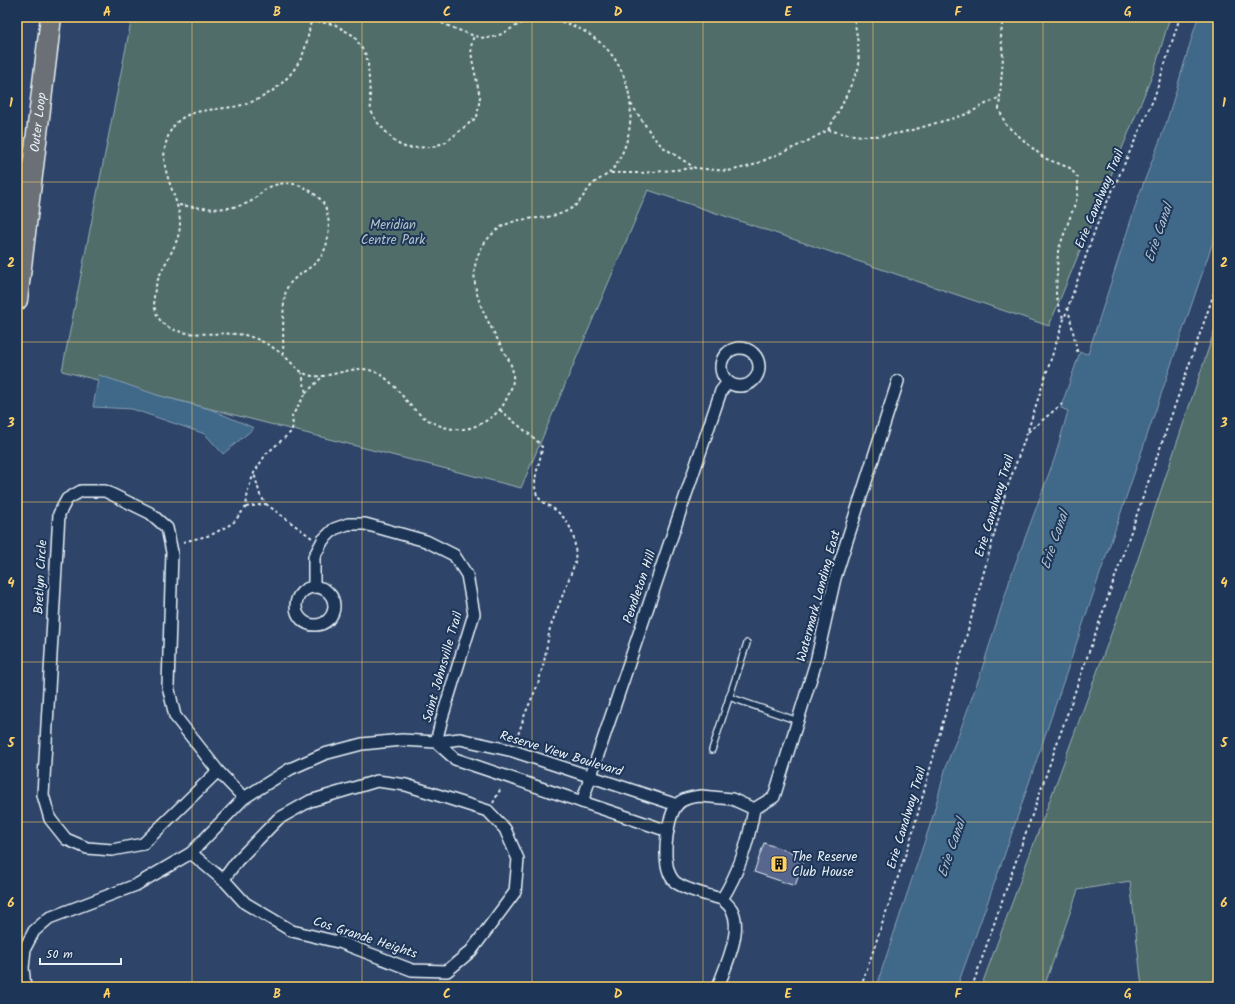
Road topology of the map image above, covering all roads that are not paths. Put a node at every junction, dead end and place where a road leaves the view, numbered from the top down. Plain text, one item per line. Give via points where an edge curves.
1 (51, 17) edge
2 (17, 300) edge
3 (898, 380) dead end
4 (728, 382) dead end
5 (314, 587) dead end
6 (747, 643) dead end
7 (729, 697) junction
8 (798, 721) junction
9 (436, 742) junction
10 (712, 750) dead end
11 (218, 771) junction
12 (590, 776) junction
13 (244, 798) junction
14 (582, 802) junction
15 (677, 805) junction
16 (754, 809) junction
17 (668, 831) junction
18 (191, 853) junction
19 (223, 880) junction
20 (722, 899) junction
21 (25, 987) edge
22 (718, 987) edge

1 - 2 highway, Outer Loop
3 - 8 street, Watermark Landing East via 835,578 816,662
4 - 12 street, Pendleton Hill via 721,391
5 - 9 street, Saint Johnsville Trail via 314,558 321,544 334,529 348,524 365,524 426,541 454,556 467,575 474,614
6 - 7 lane
7 - 8 lane
7 - 10 lane
8 - 16 street, Watermark Landing East via 774,797
9 - 12 street, Reserve View Boulevard via 460,739 513,751
9 - 13 street, Reserve View Boulevard via 402,740 362,744 324,754 290,769
9 - 14 street via 455,759
11 - 11 street, Bretlyn Circle via 175,716 168,686 172,552 167,528 150,513 105,491 81,491 66,499 59,514 43,795 50,819 66,839 87,848 112,850 143,844
11 - 13 street, Bretlyn Circle
12 - 14 street, Pendleton Hill
12 - 15 street, Reserve View Boulevard
13 - 18 street, Reserve View Boulevard
14 - 17 street
15 - 16 street via 690,797 716,796 732,799
15 - 17 street
16 - 20 street via 750,834 730,886
17 - 20 street via 665,854 668,870 676,882
18 - 19 street, Cos Grande Heights
18 - 21 street, Reserve View Boulevard via 136,885 49,918 34,931 25,948
19 - 19 street, Cos Grande Heights via 245,903 292,931 342,943 412,970 447,972 471,952 515,892 518,859 505,829 488,811 406,785 376,781 310,801 278,819 237,861
20 - 22 street via 732,910 736,924 732,950

